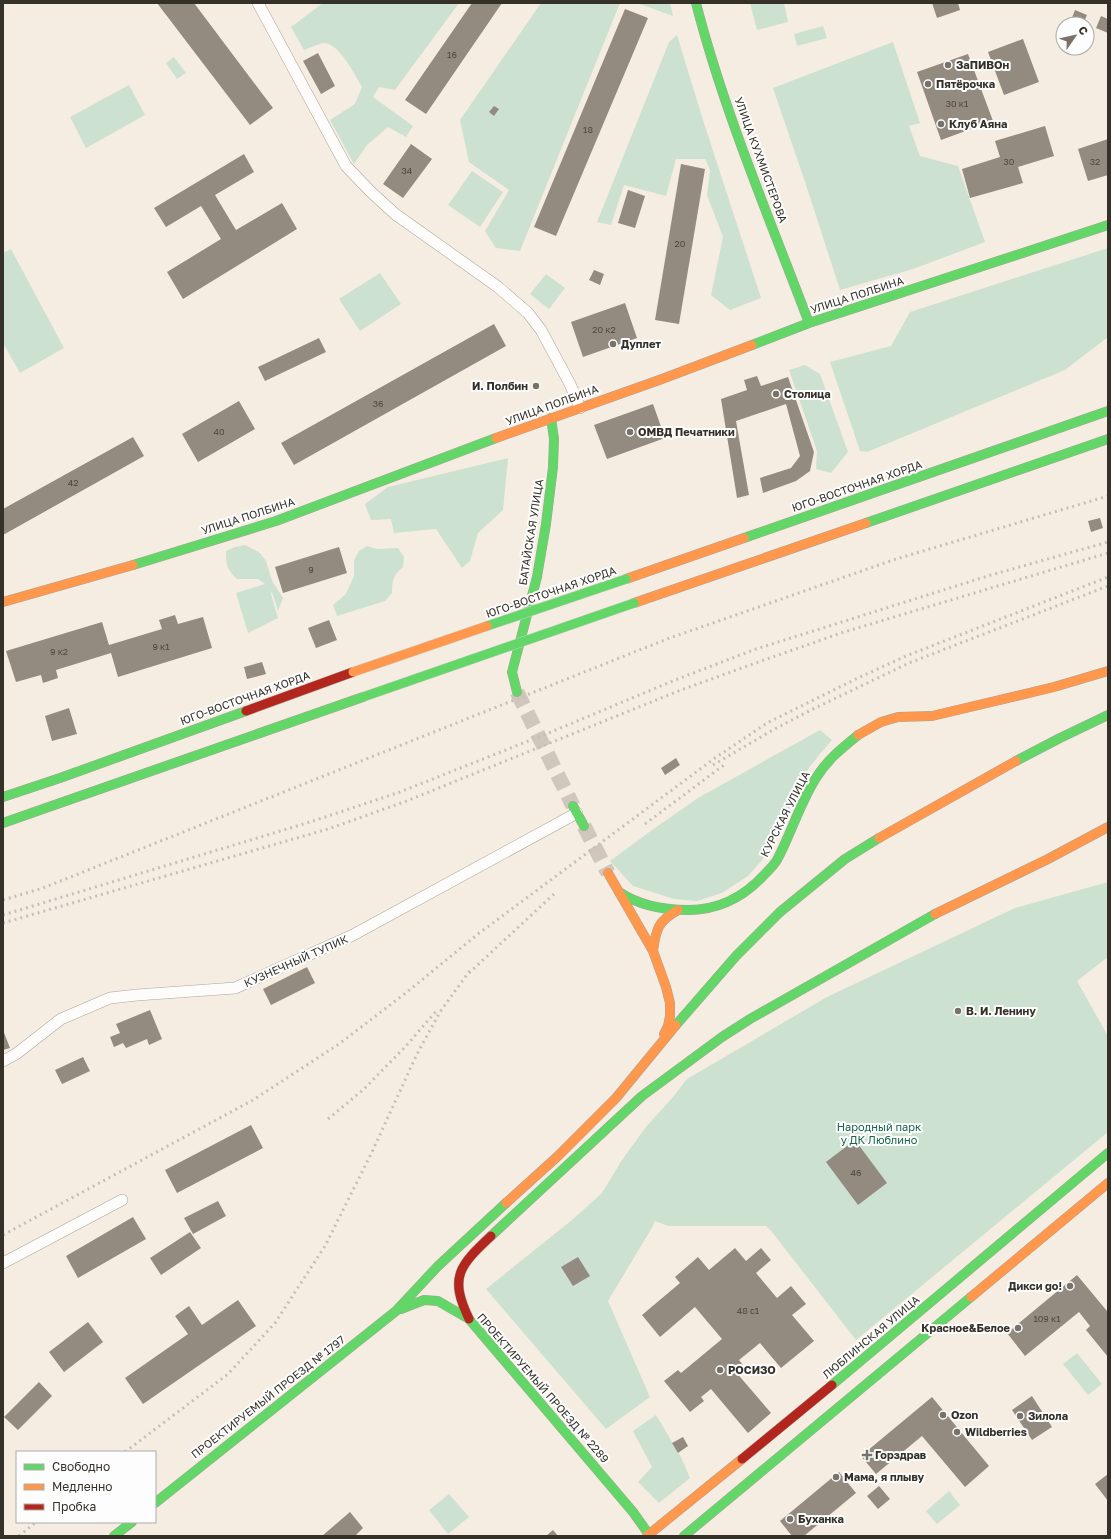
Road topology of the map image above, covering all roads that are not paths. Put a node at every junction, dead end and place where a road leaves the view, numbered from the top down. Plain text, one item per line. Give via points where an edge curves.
1 (258, 3) edge
2 (696, 3) edge
3 (1108, 225) edge
4 (808, 323) junction
5 (580, 408) junction
6 (1108, 411) edge
7 (551, 418) junction
8 (1108, 439) edge
9 (3, 602) edge
10 (1108, 671) edge
11 (1103, 682) dead end
12 (1054, 687) junction
13 (517, 692) tunnel mouth
14 (1108, 714) edge
15 (3, 797) edge
16 (575, 809) joint
17 (3, 823) edge
18 (584, 826) tunnel mouth
19 (1108, 827) edge
20 (608, 873) tunnel mouth
21 (619, 892) junction
22 (678, 910) junction
23 (653, 950) junction
24 (657, 1047) junction
25 (3, 1061) edge
26 (1108, 1153) edge
27 (1108, 1183) edge
28 (122, 1200) dead end
29 (3, 1263) edge
30 (396, 1311) junction
31 (469, 1319) junction
32 (156, 1502) edge
33 (131, 1523) edge
34 (114, 1536) edge
35 (649, 1536) edge
36 (684, 1536) edge

1 - 5 street via 346,166 395,214 498,287 528,313 541,330
2 - 4 main road, УЛИЦА КУХМИСТЕРОВА via 706,42 735,127
3 - 4 main road, УЛИЦА ПОЛБИНА
4 - 5 main road, УЛИЦА ПОЛБИНА
5 - 7 main road, УЛИЦА ПОЛБИНА
6 - 15 main road, ЮГО-ВОСТОЧНАЯ ХОРДА, bridge via 353,672
7 - 9 main road, УЛИЦА ПОЛБИНА via 276,521
7 - 13 main road, БАТАЙСКАЯ УЛИЦА via 554,439 553,467 546,524 537,577 512,672
8 - 17 main road, bridge
10 - 12 main road, КУРСКАЯ УЛИЦА
11 - 12 main road
12 - 22 main road, КУРСКАЯ УЛИЦА via 932,716 898,717 859,734 826,763 815,778 776,862 755,885 728,903 703,910
14 - 24 main road via 1000,770 845,859 780,912 736,956
16 - 18 main road
16 - 25 street, КУЗНЕЧНЫЙ ТУПИК via 354,935 235,988 110,998 61,1019
19 - 31 main road via 932,916 750,1019 642,1096 463,1265 458,1277 460,1297
20 - 21 main road
21 - 22 main road, КУРСКАЯ УЛИЦА via 633,901
21 - 23 main road
22 - 23 main road via 664,917 658,925
23 - 24 main road via 670,1004 668,1026
24 - 30 main road via 616,1098 591,1124 438,1266
26 - 35 main road, ЛЮБЛИНСКАЯ УЛИЦА
27 - 36 main road
28 - 29 street
30 - 31 main road, ПРОЕКТИРУЕМЫЙ ПРОЕЗД № 2289 via 424,1300 438,1301
30 - 32 main road, ПРОЕКТИРУЕМЫЙ ПРОЕЗД № 1797
31 - 35 main road, ПРОЕКТИРУЕМЫЙ ПРОЕЗД № 2289 via 633,1512
33 - 34 main road

